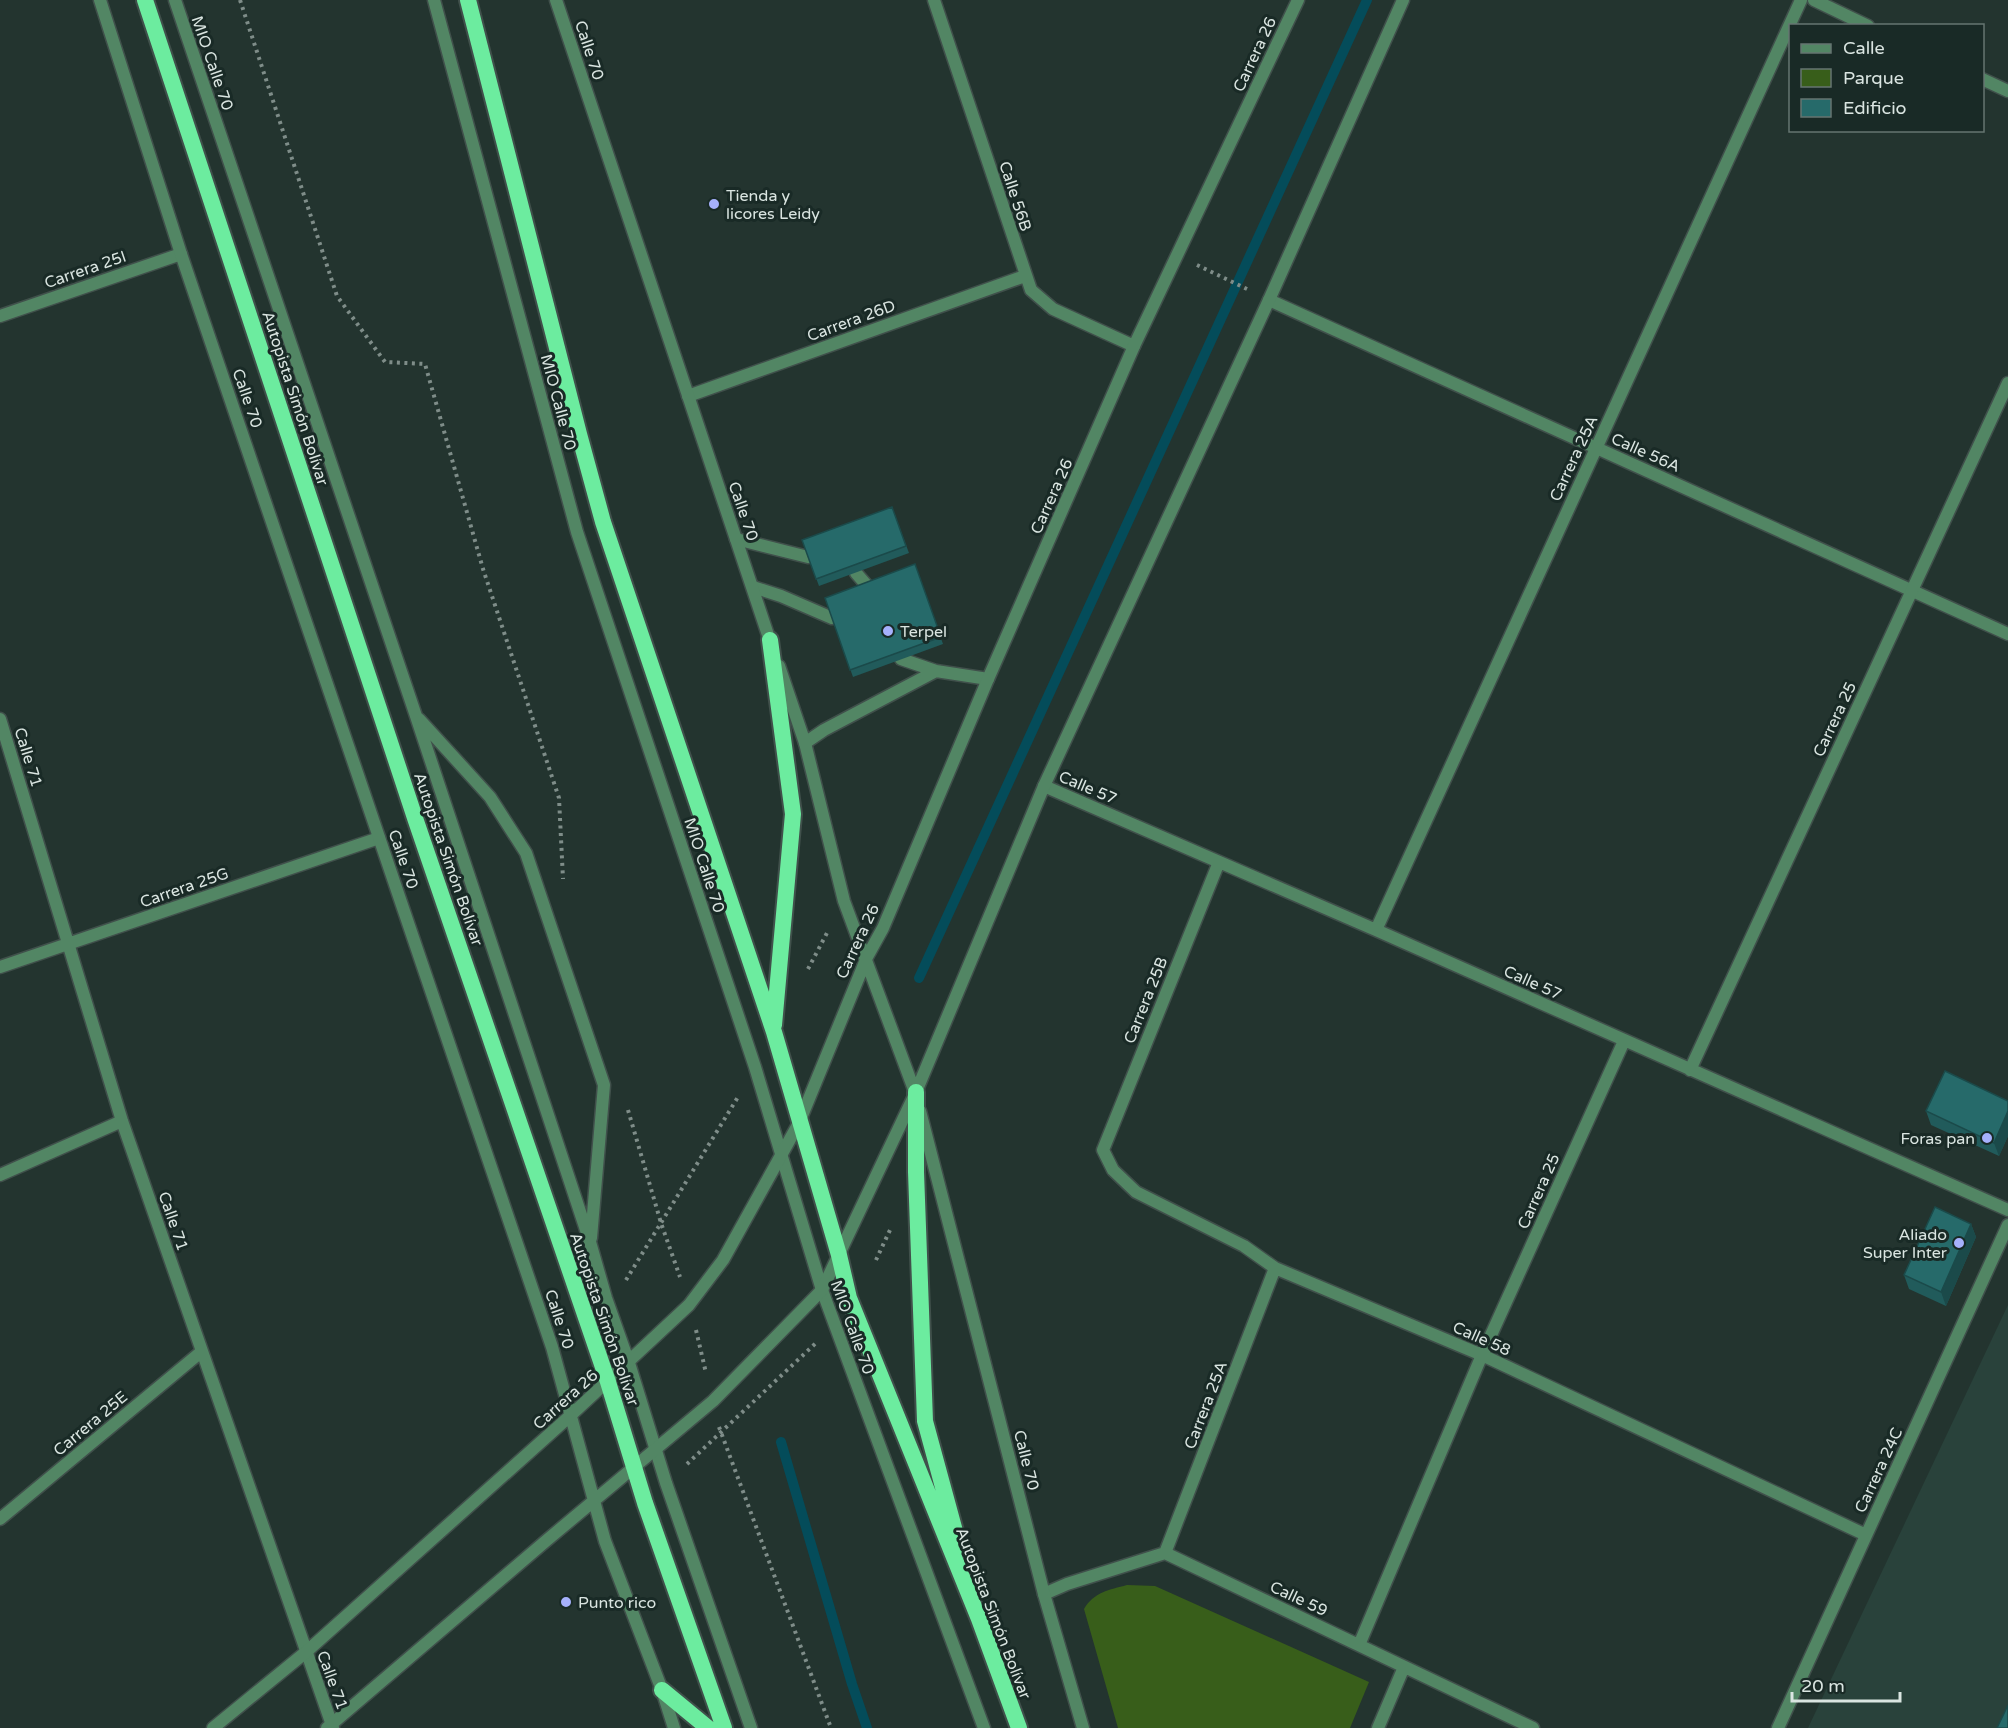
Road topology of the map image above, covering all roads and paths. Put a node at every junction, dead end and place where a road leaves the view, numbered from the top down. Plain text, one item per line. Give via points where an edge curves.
1 (100, 0) edge
2 (145, 0) edge
3 (175, 0) edge
4 (240, 0) edge
5 (434, 0) edge
6 (468, 0) edge
7 (556, 0) edge
8 (934, 0) edge
9 (1298, 0) edge
10 (1403, 0) edge
11 (1801, 0) edge
12 (1814, 0) edge
13 (1790, 24) edge
14 (1864, 24) edge
15 (1789, 26) edge
16 (1984, 79) edge
17 (2008, 91) edge
18 (181, 254) junction
19 (1208, 270) dead end
20 (1025, 276) junction
21 (1249, 290) dead end
22 (1269, 300) junction
23 (0, 316) edge
24 (1134, 346) junction
25 (2008, 383) edge
26 (688, 396) junction
27 (1596, 448) junction
28 (736, 539) junction
29 (808, 557) edge
30 (856, 573) edge
31 (753, 587) junction
32 (870, 589) edge
33 (1912, 590) junction
34 (832, 618) edge
35 (2008, 634) edge
36 (770, 640) junction
37 (901, 659) edge
38 (936, 671) junction
39 (988, 679) junction
40 (416, 716) junction
41 (0, 718) edge
42 (805, 743) junction
43 (1044, 786) junction
44 (379, 838) junction
45 (1219, 862) junction
46 (563, 880) dead end
47 (828, 930) dead end
48 (1376, 930) junction
49 (68, 944) junction
50 (867, 957) junction
51 (0, 966) edge
52 (807, 970) dead end
53 (774, 1032) junction
54 (1624, 1041) junction
55 (1690, 1070) junction
56 (744, 1087) dead end
57 (916, 1092) junction
58 (627, 1105) dead end
59 (122, 1121) junction
60 (799, 1124) junction
61 (1103, 1150) joint
62 (782, 1155) junction
63 (0, 1175) edge
64 (2008, 1210) edge
65 (661, 1223) junction
66 (2008, 1225) edge
67 (590, 1242) junction
68 (839, 1255) junction
69 (1275, 1268) junction
70 (625, 1280) dead end
71 (822, 1290) junction
72 (689, 1305) junction
73 (824, 1335) dead end
74 (201, 1352) junction
75 (1482, 1355) junction
76 (629, 1362) junction
77 (608, 1382) junction
78 (713, 1401) junction
79 (571, 1415) junction
80 (720, 1433) junction
81 (656, 1448) junction
82 (635, 1466) junction
83 (680, 1471) dead end
84 (594, 1500) junction
85 (0, 1519) edge
86 (1866, 1535) junction
87 (1165, 1553) junction
88 (1044, 1594) junction
89 (980, 1619) junction
90 (1359, 1645) junction
91 (306, 1652) junction
92 (1404, 1667) junction
93 (662, 1690) junction
94 (330, 1727) edge
95 (213, 1728) edge
96 (674, 1728) edge
97 (708, 1728) edge
98 (724, 1728) edge
99 (751, 1728) edge
100 (831, 1728) edge
101 (984, 1728) edge
102 (1019, 1728) edge
103 (1083, 1728) edge
104 (1378, 1728) edge
105 (1533, 1728) edge
106 (1778, 1728) edge

1 - 18 street, Calle 70
2 - 77 highway, Autopista Simón Bolívar via 416,821
3 - 40 street, MIO Calle 70
4 - 46 path via 337,296 386,362 425,364 483,569 560,798
5 - 62 street, MIO Calle 70 via 577,532
6 - 53 highway, Autopista Simón Bolívar via 603,522
7 - 26 street, Calle 70
8 - 20 street, Calle 56B
9 - 24 street, Carrera 26
10 - 22 street
11 - 13 street, Carrera 25A
12 - 14 street
15 - 27 street, Carrera 25A
16 - 17 street
18 - 23 street, Carrera 25I
18 - 44 street, Calle 70
19 - 21 path
20 - 24 street, Calle 56B via 1031,290 1046,304
20 - 26 street, Carrera 26D
22 - 27 street, Calle 56A
22 - 43 street
24 - 39 street, Carrera 26
25 - 33 street, Carrera 25
26 - 28 street, Calle 70
27 - 33 street, Calle 56A
27 - 48 street, Carrera 25A
28 - 29 street
28 - 31 street, Calle 70
30 - 32 street
31 - 34 street
31 - 36 street, Calle 70
33 - 35 street, Calle 56A
33 - 55 street, Carrera 25
36 - 42 street, Calle 70
36 - 53 highway via 793,814
37 - 38 street
38 - 39 street
38 - 42 street
39 - 50 street, Carrera 26 via 883,928
40 - 67 street, MIO Calle 70
40 - 67 street, MIO Calle 70 via 490,797 526,853 604,1084
41 - 49 street, Calle 71
42 - 50 street, Calle 70 via 844,901
43 - 45 street, Calle 57
43 - 57 street
44 - 49 street, Carrera 25G
44 - 79 street, Calle 70 via 552,1347
45 - 48 street, Calle 57
45 - 61 street, Carrera 25B
47 - 52 path
48 - 54 street, Calle 57
49 - 51 street, Carrera 25G
49 - 59 street, Calle 71
50 - 57 street, Calle 70
50 - 60 street, Carrera 26
53 - 60 highway, Autopista Simón Bolívar
54 - 55 street, Calle 57
54 - 75 street, Carrera 25
55 - 64 street, Calle 57
56 - 65 path
57 - 68 street
57 - 88 street, Calle 70
57 - 89 highway via 925,1421
58 - 65 path
59 - 63 street
59 - 74 street, Calle 71
60 - 62 street, Carrera 26
60 - 68 highway, Autopista Simón Bolívar
61 - 69 street, Calle 58 via 1113,1170 1136,1192 1244,1246
62 - 71 street, MIO Calle 70
62 - 72 street, Carrera 26 via 723,1260
65 - 70 path
65 - 72 path
66 - 86 street, Carrera 24C
67 - 76 street, MIO Calle 70
68 - 71 street
68 - 89 highway, Autopista Simón Bolívar via 849,1298
69 - 75 street, Calle 58
69 - 87 street, Carrera 25A
71 - 78 street
71 - 101 street, MIO Calle 70
72 - 76 street, Carrera 26
72 - 78 path
73 - 80 path
74 - 85 street, Carrera 25E
74 - 91 street, Calle 71
75 - 86 street, Calle 58
75 - 90 street, Carrera 25
76 - 77 street, Carrera 26
76 - 81 street, MIO Calle 70
77 - 79 street, Carrera 26
77 - 82 highway, Autopista Simón Bolívar
78 - 80 path
78 - 81 street
79 - 84 street, Calle 70
79 - 91 street, Carrera 26
80 - 83 path
80 - 100 path
81 - 82 street
81 - 99 street, MIO Calle 70
82 - 84 street
82 - 98 highway, Autopista Simón Bolívar
84 - 93 street, Calle 70 via 605,1541
84 - 94 street
86 - 106 street, Carrera 24C
87 - 88 street
87 - 90 street, Calle 59
88 - 103 street, Calle 70
89 - 102 highway, Autopista Simón Bolívar
90 - 92 street, Calle 59
91 - 94 street, Calle 71
91 - 95 street, Carrera 26
92 - 104 street
92 - 105 street, Calle 59
93 - 96 street, Calle 70
93 - 97 highway

